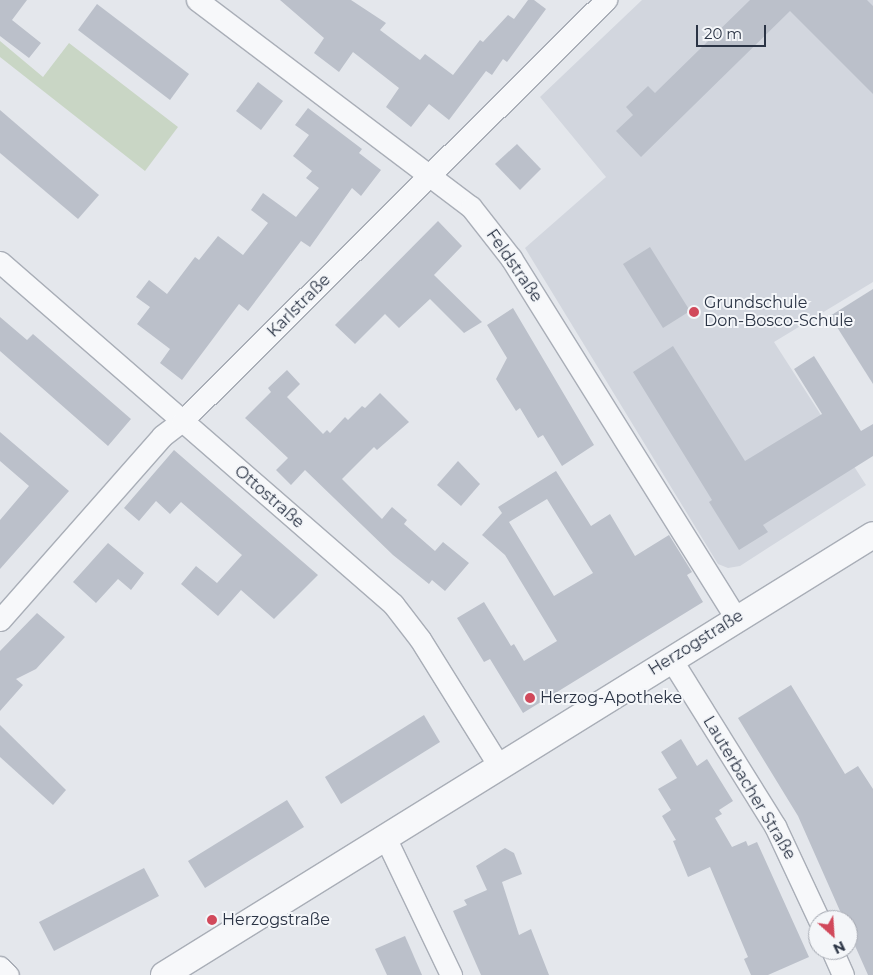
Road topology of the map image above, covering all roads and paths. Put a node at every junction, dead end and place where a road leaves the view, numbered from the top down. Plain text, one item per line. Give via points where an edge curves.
1 (198, 0) edge
2 (606, 0) edge
3 (430, 176) junction
4 (0, 262) edge
5 (182, 421) junction
6 (873, 535) edge
7 (2, 613) edge
8 (736, 618) junction
9 (672, 659) junction
10 (499, 766) junction
11 (385, 837) junction
12 (814, 910) edge
13 (836, 960) edge
14 (0, 967) edge
15 (8, 975) edge
16 (164, 975) edge
17 (451, 975) edge
18 (843, 975) edge

1 - 3 street, Feldstraße
2 - 3 street, Karlstraße
3 - 5 street, Karlstraße
3 - 8 street, Feldstraße via 471,207 511,258
4 - 5 street, Ottostraße
5 - 7 street, Karlstraße via 162,436
5 - 10 street, Ottostraße via 393,604 420,639
6 - 8 street, Herzogstraße
8 - 9 street, Herzogstraße
9 - 10 street, Herzogstraße
9 - 12 street, Lauterbacher Straße via 776,826
10 - 11 street, Herzogstraße
11 - 16 street, Herzogstraße
11 - 17 street
13 - 18 street
14 - 15 street

